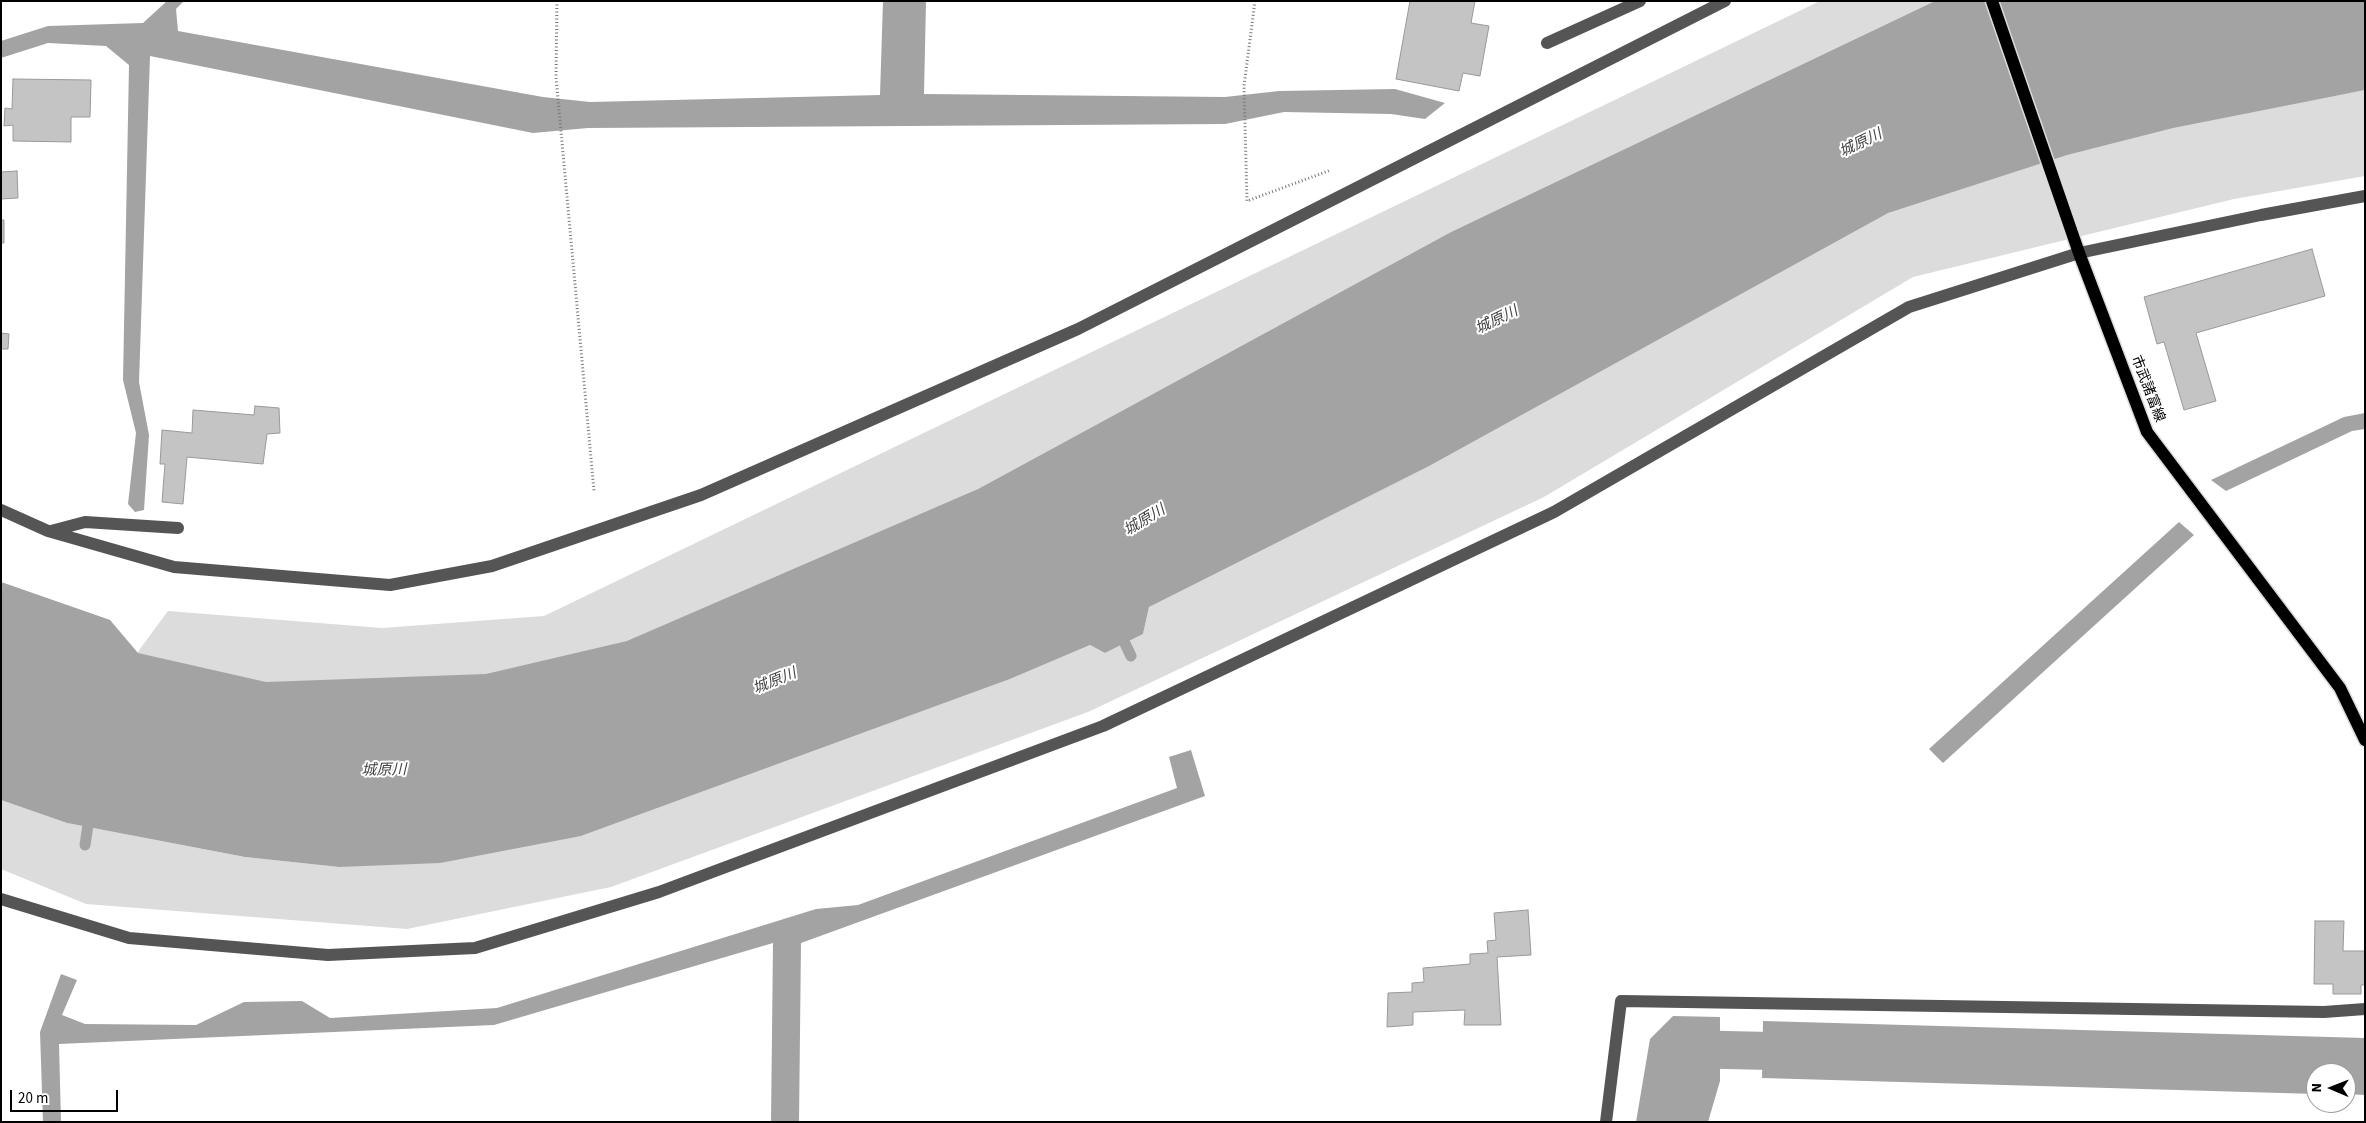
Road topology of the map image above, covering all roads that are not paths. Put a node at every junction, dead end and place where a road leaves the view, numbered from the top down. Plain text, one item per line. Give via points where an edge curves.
1 (1640, 1) edge
2 (1725, 1) edge
3 (1992, 1) edge
4 (1547, 43) dead end
5 (2365, 196) edge
6 (2078, 253) junction
7 (1, 510) edge
8 (178, 528) dead end
9 (48, 531) junction
10 (2365, 740) edge
11 (1, 898) edge
12 (2365, 1009) edge
13 (1606, 1122) edge

1 - 4 street
2 - 9 street via 1078,329 701,495 492,566 390,585 174,567
3 - 6 main road, 市武諸富線
5 - 6 street via 2261,214
6 - 10 main road, 市武諸富線 via 2147,432 2340,688
6 - 11 street via 1909,307 1554,512 1103,726 659,892 474,948 328,955 129,938
7 - 9 street
8 - 9 street via 85,522
12 - 13 street via 2324,1012 1621,1001

